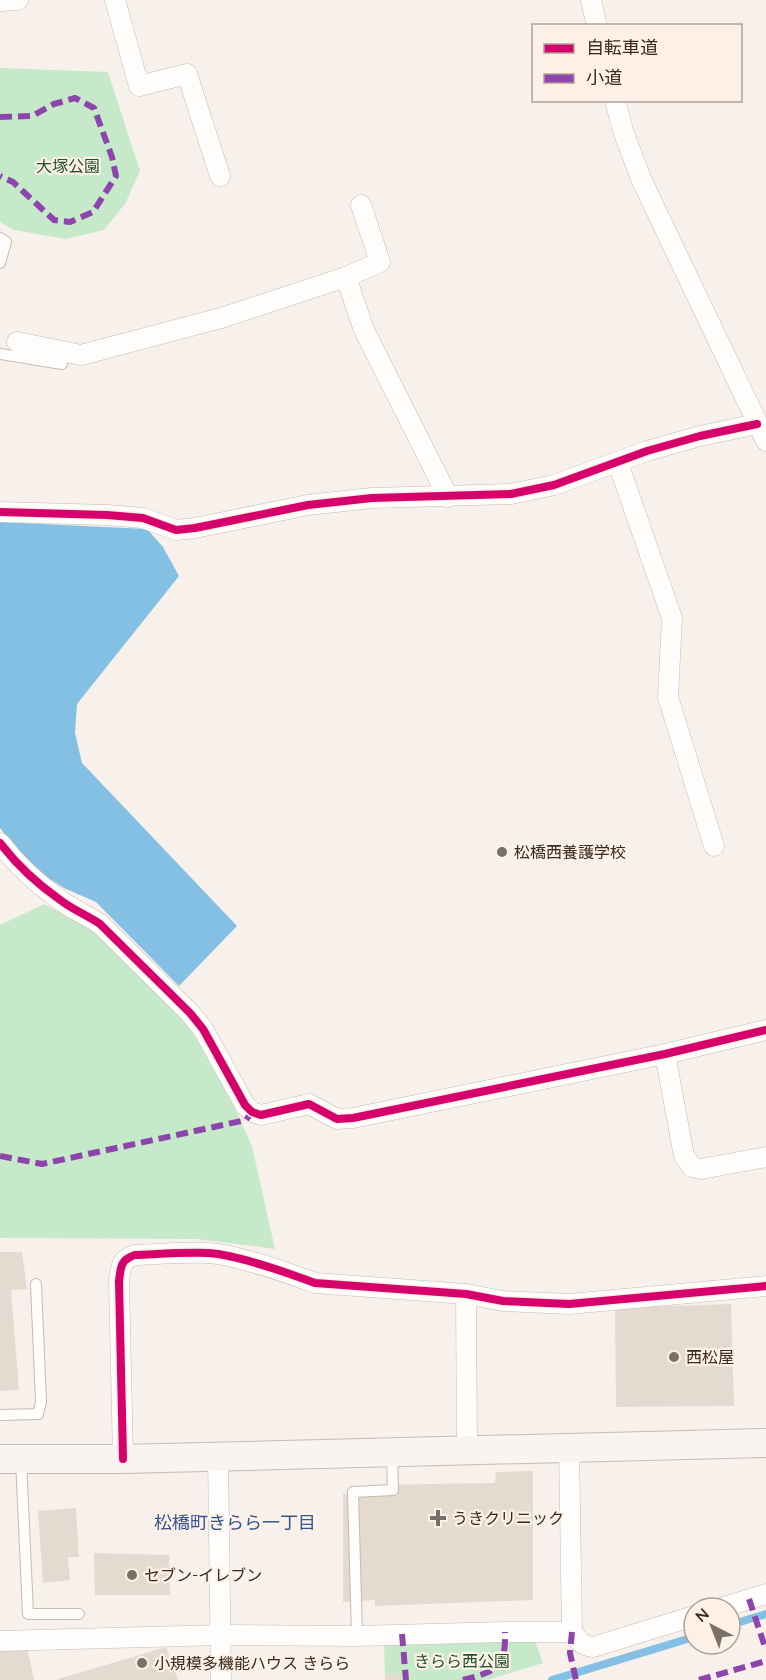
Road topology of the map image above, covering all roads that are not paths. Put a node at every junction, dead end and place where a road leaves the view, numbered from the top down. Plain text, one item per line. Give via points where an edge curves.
1 (18, 0) edge
2 (115, 0) edge
3 (591, 0) edge
4 (0, 1) edge
5 (597, 24) edge
6 (616, 102) edge
7 (220, 176) dead end
8 (361, 205) dead end
9 (0, 238) edge
10 (0, 263) edge
11 (346, 277) junction
12 (17, 342) dead end
13 (0, 354) edge
14 (62, 364) dead end
15 (762, 433) edge
16 (618, 463) junction
17 (448, 497) junction
18 (0, 512) edge
19 (0, 843) edge
20 (714, 846) dead end
21 (766, 1030) edge
22 (664, 1054) junction
23 (766, 1157) edge
24 (36, 1284) dead end
25 (766, 1286) edge
26 (466, 1294) junction
27 (0, 1415) edge
28 (766, 1443) edge
29 (569, 1448) junction
30 (467, 1450) junction
31 (393, 1453) junction
32 (218, 1456) junction
33 (123, 1458) junction
34 (10, 1459) edge
35 (766, 1594) edge
36 (742, 1601) edge
37 (79, 1614) dead end
38 (682, 1620) edge
39 (572, 1632) junction
40 (221, 1635) junction
41 (357, 1636) junction
42 (0, 1641) edge
43 (221, 1680) edge

1 - 4 street
2 - 7 street via 139,86 187,74
3 - 5 street
6 - 15 street via 642,181
8 - 11 street via 380,262
9 - 10 lane via 6,242
11 - 12 street via 220,318 81,355
11 - 17 street via 364,330
13 - 14 lane
15 - 16 street via 700,436
16 - 17 street via 554,485 512,494
16 - 20 street via 672,618 668,697
17 - 18 street via 372,498 308,505 176,530 143,518
19 - 22 street via 21,868 61,901 100,924 190,1013 245,1106 261,1115 309,1104 337,1119 353,1118
21 - 22 street
22 - 23 street via 684,1156 692,1167 701,1169
24 - 27 lane via 41,1402 38,1414
25 - 26 street via 569,1304
26 - 30 street
26 - 33 street via 315,1283 210,1254 126,1258 118,1294
28 - 29 street
29 - 30 street
29 - 39 street
30 - 31 street
31 - 32 street
31 - 41 lane via 393,1490 353,1492
32 - 33 street
32 - 40 street
33 - 34 street
34 - 37 lane via 28,1614
35 - 36 street
38 - 39 street via 593,1647 581,1643
39 - 41 street
40 - 41 street
40 - 42 street
40 - 43 street

